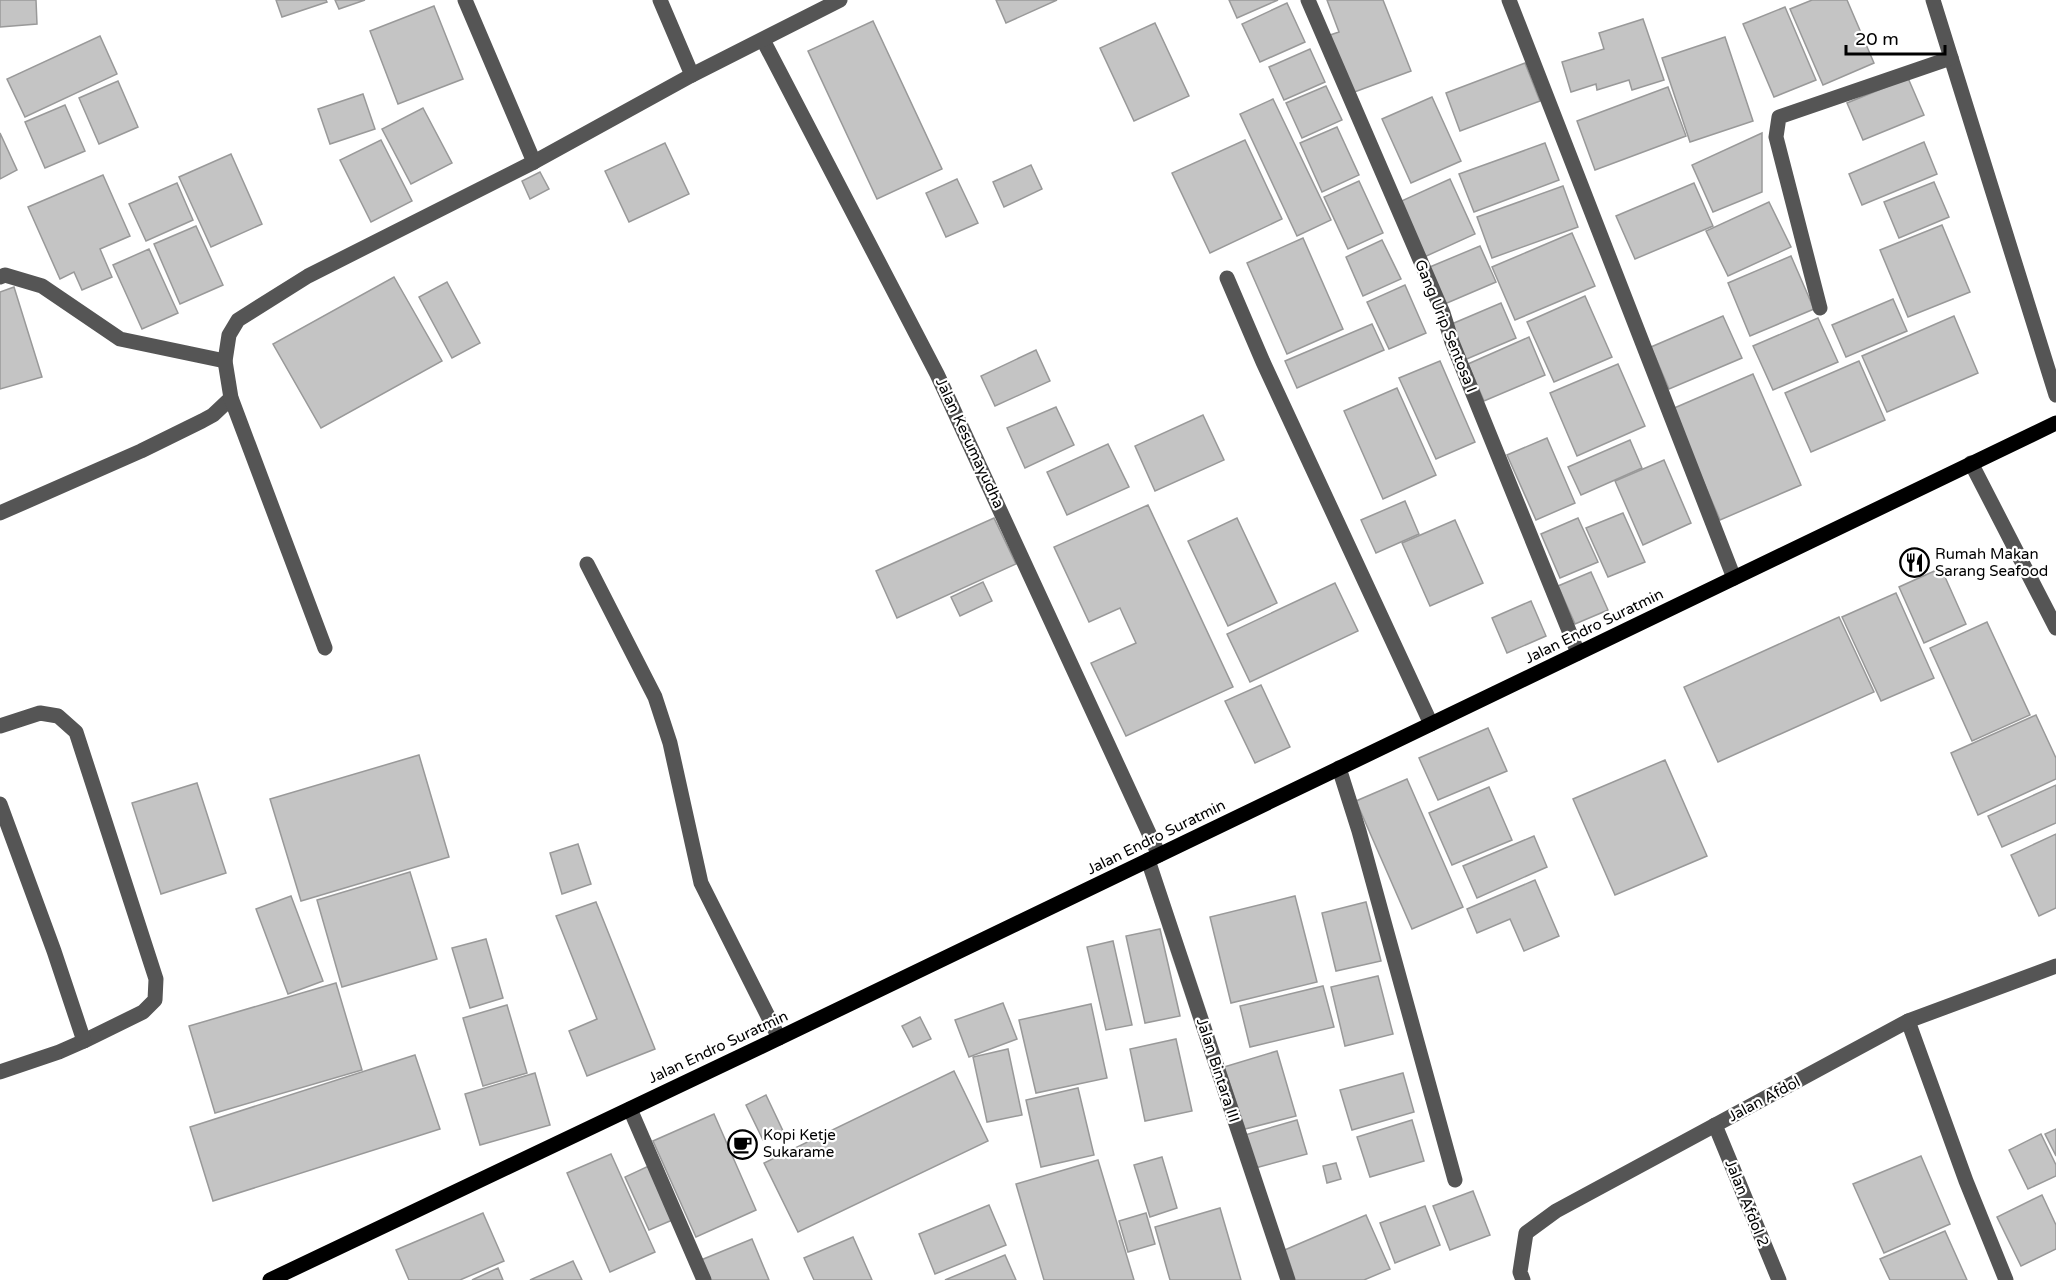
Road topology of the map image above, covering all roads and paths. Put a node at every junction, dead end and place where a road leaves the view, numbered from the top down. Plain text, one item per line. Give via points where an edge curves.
1 (465, 0) edge
2 (660, 0) edge
3 (840, 0) edge
4 (1308, 0) edge
5 (1509, 0) edge
6 (1933, 0) edge
7 (763, 40) junction
8 (1951, 58) junction
9 (692, 75) junction
10 (534, 162) junction
11 (0, 277) edge
12 (1227, 278) dead end
13 (1820, 308) dead end
14 (225, 361) junction
15 (2056, 395) edge
16 (231, 398) junction
17 (2056, 423) edge
18 (1971, 463) junction
19 (0, 513) edge
20 (587, 564) dead end
21 (1734, 578) junction
22 (2056, 628) edge
23 (326, 648) dead end
24 (1578, 653) junction
25 (1431, 724) junction
26 (0, 726) edge
27 (1339, 768) junction
28 (0, 804) edge
29 (1154, 858) junction
30 (2056, 966) edge
31 (1908, 1021) junction
32 (779, 1038) junction
33 (84, 1041) junction
34 (0, 1072) edge
35 (630, 1109) junction
36 (1715, 1125) junction
37 (1455, 1180) dead end
38 (270, 1280) edge
39 (704, 1280) edge
40 (1288, 1280) edge
41 (1523, 1280) edge
42 (1779, 1280) edge
43 (2006, 1280) edge

1 - 10 street
2 - 9 street
3 - 7 street
4 - 24 street, Gang Urip Sentosa I via 1443,313
5 - 21 street
6 - 8 street
7 - 9 street
7 - 29 street, Jalan Kesumayudha via 937,374
8 - 13 street via 1779,117 1776,137
8 - 15 street
9 - 10 street
10 - 14 street via 308,276 238,320 229,335
11 - 14 street via 5,275 42,286 120,339
12 - 25 street
14 - 16 street
16 - 19 street via 202,421
16 - 23 street
17 - 18 main road, Jalan Endro Suratmin
18 - 21 main road, Jalan Endro Suratmin
18 - 22 street
20 - 32 street via 655,697 670,743 700,884
21 - 24 main road, Jalan Endro Suratmin
24 - 25 main road, Jalan Endro Suratmin
25 - 27 main road, Jalan Endro Suratmin
26 - 33 street via 40,713 58,716 76,732 156,979 155,1000 143,1012
27 - 29 main road, Jalan Endro Suratmin
27 - 37 street
28 - 33 street
29 - 32 main road, Jalan Endro Suratmin
29 - 40 street, Jalan Bintara III
30 - 31 street, Jalan Afdol
31 - 36 street, Jalan Afdol
31 - 43 street
32 - 35 main road, Jalan Endro Suratmin
33 - 34 street
35 - 38 main road, Jalan Endro Suratmin
35 - 39 street
36 - 41 street, Jalan Afdol via 1556,1211 1526,1233 1520,1272
36 - 42 street, Jalan Afdol 2

